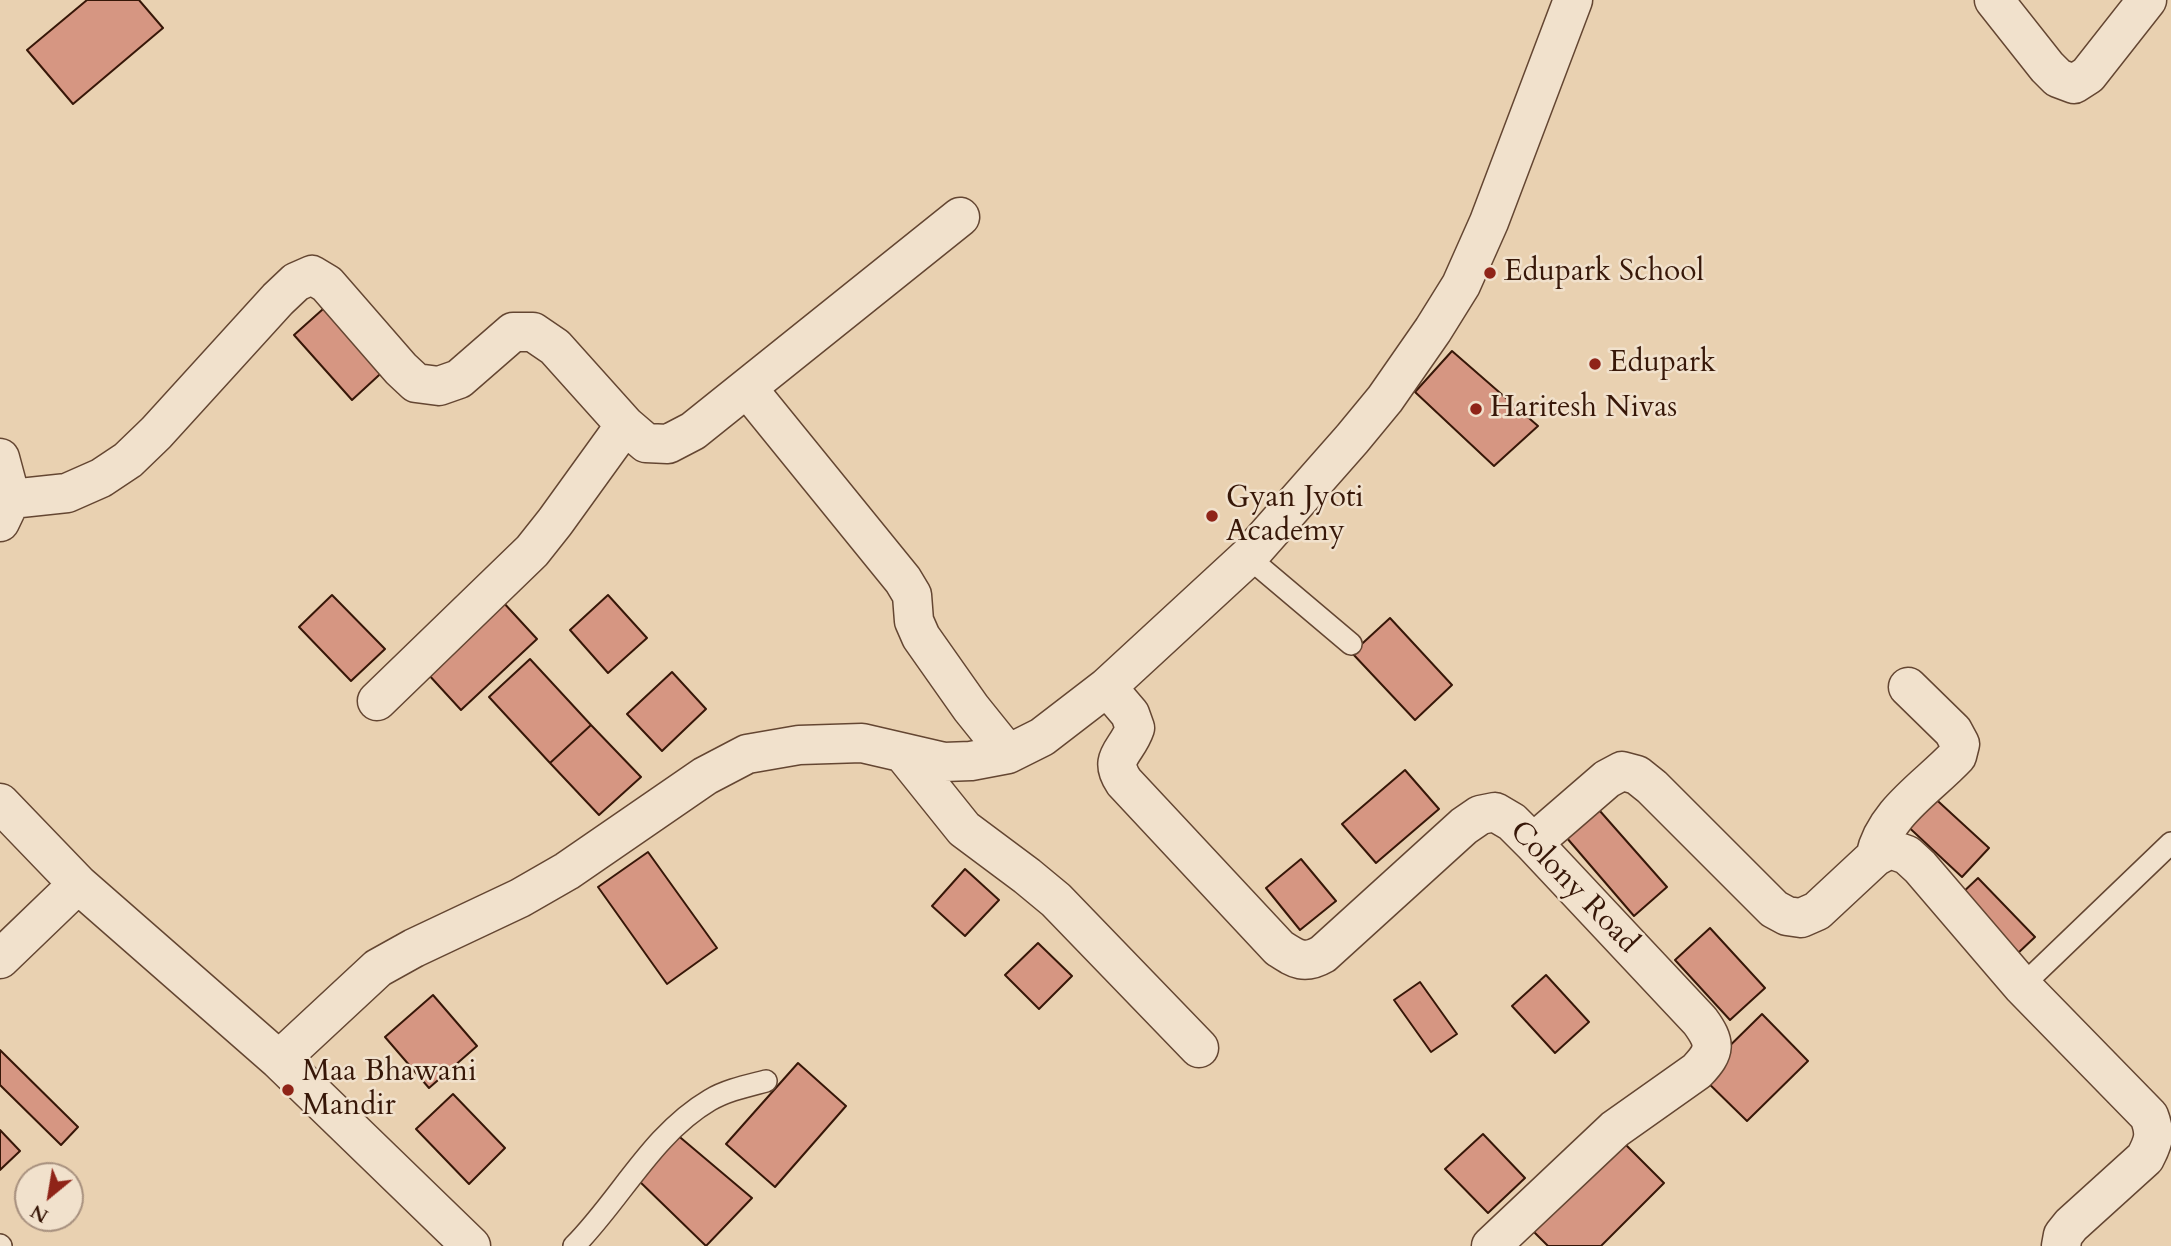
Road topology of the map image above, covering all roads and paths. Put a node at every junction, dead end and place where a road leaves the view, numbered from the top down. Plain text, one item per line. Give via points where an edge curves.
1 (1573, 0) edge
2 (1994, 0) edge
3 (2147, 0) edge
4 (960, 217) dead end
5 (747, 388) junction
6 (625, 425) junction
7 (0, 458) edge
8 (5, 510) edge
9 (1248, 557) junction
10 (1352, 644) dead end
11 (1107, 687) junction
12 (1908, 687) dead end
13 (377, 701) dead end
14 (903, 753) junction
15 (1008, 754) junction
16 (0, 803) edge
17 (1534, 843) junction
18 (2171, 843) edge
19 (1875, 857) junction
20 (78, 884) junction
21 (0, 959) edge
22 (2022, 986) junction
23 (1199, 1048) dead end
24 (279, 1060) junction
25 (766, 1081) dead end
26 (2154, 1129) junction
27 (2171, 1164) edge
28 (471, 1246) edge
29 (574, 1246) edge
30 (1491, 1246) edge
31 (2062, 1246) edge

1 - 9 street via 1461,285 1385,399
2 - 3 street via 2047,67 2074,84 2088,75
4 - 5 street
5 - 6 street via 693,431 668,444 646,443
5 - 15 street via 903,580 912,595 921,637
6 - 8 street via 555,347 533,332 513,332 459,379 439,386 416,383 327,284 312,275 296,282 278,299 128,460 67,493
6 - 13 street via 532,551
7 - 8 street
9 - 10 lane
9 - 11 street
11 - 15 street via 1042,737
11 - 17 street, Colony Road via 1136,728 1118,758 1116,771 1296,960 1313,960 1323,954 1480,815 1495,812
12 - 19 street via 1953,731 1960,744 1957,756 1887,826
14 - 15 street via 944,762
14 - 23 street via 964,829 1056,900
14 - 24 street via 862,743 799,745 747,754 705,776 532,892 379,968
16 - 20 street
17 - 19 street via 1622,771 1637,775 1652,787 1774,909 1787,916 1801,918 1817,911
17 - 30 street, Colony Road via 1700,1021 1712,1048 1697,1070 1615,1129
18 - 22 lane
19 - 22 street via 1890,849 1907,855
20 - 21 street
20 - 24 street
22 - 26 street via 2149,1116
24 - 28 street
25 - 29 lane via 733,1089 682,1120
26 - 27 street
26 - 31 street via 2146,1158 2071,1225

